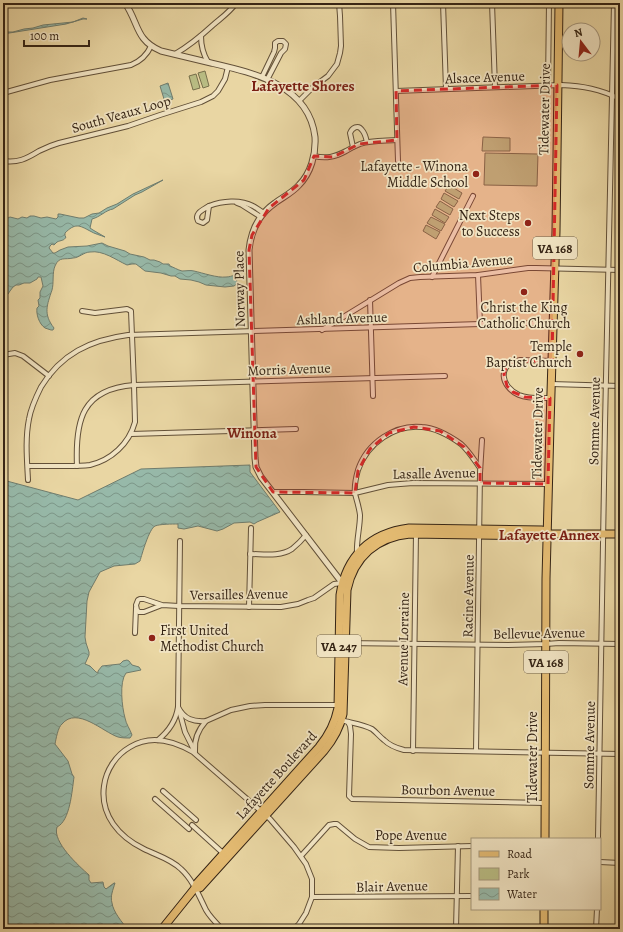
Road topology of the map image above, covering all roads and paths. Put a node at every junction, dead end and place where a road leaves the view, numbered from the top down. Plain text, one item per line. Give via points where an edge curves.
1 (125, 3) edge
2 (236, 3) edge
3 (339, 3) edge
4 (393, 3) edge
5 (443, 3) edge
6 (492, 3) edge
7 (549, 3) edge
8 (558, 3) edge
9 (614, 3) edge
10 (201, 36) junction
11 (151, 46) junction
12 (276, 48) junction
13 (282, 52) junction
14 (175, 54) junction
15 (208, 62) junction
16 (228, 67) junction
17 (262, 77) junction
18 (267, 80) junction
19 (548, 85) junction
20 (558, 85) junction
21 (495, 87) junction
22 (446, 89) junction
23 (396, 91) junction
24 (3, 93) edge
25 (612, 95) junction
26 (620, 99) edge
27 (299, 100) junction
28 (397, 140) junction
29 (367, 142) junction
30 (353, 147) junction
31 (314, 156) junction
32 (3, 161) edge
33 (398, 161) dead end
34 (473, 196) dead end
35 (209, 206) dead end
36 (262, 215) junction
37 (554, 269) junction
38 (608, 269) junction
39 (620, 270) edge
40 (478, 275) junction
41 (432, 276) junction
42 (370, 300) junction
43 (82, 312) dead end
44 (553, 323) junction
45 (480, 324) junction
46 (372, 328) junction
47 (322, 330) junction
48 (252, 332) junction
49 (132, 335) junction
50 (3, 355) edge
51 (552, 361) junction
52 (49, 376) junction
53 (445, 376) dead end
54 (373, 377) junction
55 (253, 381) junction
56 (551, 384) junction
57 (134, 385) junction
58 (606, 386) junction
59 (620, 386) edge
60 (373, 396) dead end
61 (550, 398) junction
62 (296, 429) dead end
63 (255, 431) junction
64 (131, 434) junction
65 (482, 440) dead end
66 (28, 466) junction
67 (77, 466) junction
68 (480, 468) junction
69 (28, 480) dead end
70 (480, 483) junction
71 (548, 484) junction
72 (273, 492) junction
73 (355, 493) junction
74 (251, 528) dead end
75 (416, 531) junction
76 (479, 532) junction
77 (547, 534) junction
78 (603, 534) junction
79 (620, 534) edge
80 (306, 535) junction
81 (180, 541) dead end
82 (250, 554) junction
83 (358, 557) junction
84 (342, 583) junction
85 (347, 590) junction
86 (162, 605) junction
87 (179, 606) junction
88 (136, 607) junction
89 (249, 607) junction
90 (135, 633) dead end
91 (342, 643) junction
92 (414, 644) junction
93 (546, 644) junction
94 (602, 644) junction
95 (620, 644) edge
96 (478, 645) junction
97 (341, 705) junction
98 (178, 707) junction
99 (206, 721) junction
100 (342, 721) junction
101 (158, 740) junction
102 (413, 750) junction
103 (476, 752) junction
104 (546, 752) junction
105 (600, 753) junction
106 (196, 754) junction
107 (620, 754) edge
108 (163, 791) dead end
109 (155, 799) dead end
110 (545, 803) junction
111 (264, 813) junction
112 (196, 820) dead end
113 (192, 825) dead end
114 (189, 829) dead end
115 (545, 838) edge
116 (598, 838) edge
117 (458, 846) junction
118 (471, 846) edge
119 (225, 855) junction
120 (301, 856) junction
121 (601, 862) edge
122 (620, 863) edge
123 (195, 888) junction
124 (457, 896) junction
125 (471, 896) edge
126 (312, 898) junction
127 (544, 910) edge
128 (597, 910) edge
129 (164, 926) edge
130 (222, 929) edge
131 (294, 929) edge
132 (456, 929) edge
133 (544, 929) edge
134 (596, 929) edge

1 - 11 street, Norway Place via 138,32
2 - 10 street
3 - 27 street via 341,46 337,64 328,76
4 - 23 street
5 - 22 street
6 - 21 street
7 - 19 street
8 - 20 main road, Tidewater Drive / VA 168
9 - 25 street, Somme Avenue
10 - 14 street
10 - 15 street via 202,48
11 - 14 street, Norway Place
11 - 24 street via 142,60 131,64 50,80
12 - 13 street
12 - 13 street via 277,42 283,41 286,47
12 - 17 street
13 - 18 street
14 - 15 street, Norway Place
15 - 16 street, Norway Place
16 - 17 street, Norway Place
16 - 32 street, South Veaux Loop via 218,91 201,102 128,126 49,146 23,160
17 - 18 street, Norway Place
18 - 27 street, Norway Place
19 - 20 street, Alsace Avenue
19 - 21 street, Alsace Avenue
20 - 25 street, Alsace Avenue via 588,87
20 - 37 main road, Tidewater Drive / VA 168
21 - 22 street, Alsace Avenue
22 - 23 street, Alsace Avenue
23 - 28 street
25 - 26 street, Alsace Avenue
25 - 38 street, Somme Avenue
27 - 31 street, Norway Place via 312,126 315,139
28 - 29 street
28 - 33 street
29 - 30 street
29 - 30 street via 363,130 355,128 350,131
30 - 31 street via 333,157
31 - 36 street, Norway Place via 308,174 299,186
34 - 41 street
35 - 36 street via 234,202
36 - 48 street, Norway Place via 255,226 249,250
37 - 38 street, Columbia Avenue
37 - 40 street, Columbia Avenue via 528,268
37 - 44 main road, Tidewater Drive / VA 168
38 - 39 street, Columbia Avenue
38 - 58 street, Somme Avenue
40 - 41 street, Columbia Avenue
40 - 45 street
41 - 42 street, Columbia Avenue via 404,280
42 - 46 street
42 - 47 street, Columbia Avenue
43 - 49 street via 128,309 131,311
44 - 45 street, Ashland Avenue
44 - 51 main road, Tidewater Drive / VA 168
45 - 46 street, Ashland Avenue
46 - 47 street, Ashland Avenue
46 - 54 street
47 - 48 street, Ashland Avenue
48 - 49 street, Ashland Avenue
48 - 55 street, Norway Place
49 - 52 street, Ashland Avenue via 107,338 82,347 64,360
49 - 57 street
50 - 52 street via 15,353 23,356
51 - 56 main road, Tidewater Drive / VA 168
51 - 61 street via 515,361 508,365 504,374 507,386 513,392 525,397
52 - 66 street, Ashland Avenue via 31,411 27,433
53 - 54 street, Morris Avenue
54 - 55 street, Morris Avenue
54 - 60 street
55 - 57 street, Morris Avenue
55 - 63 street, Norway Place
56 - 58 street
56 - 61 main road, Tidewater Drive / VA 168
57 - 64 street via 135,422
57 - 67 street, Morris Avenue via 115,387 96,398 85,409 78,428
58 - 59 street
58 - 78 street, Somme Avenue
61 - 71 main road, Tidewater Drive / VA 168
62 - 63 street
63 - 64 street
63 - 72 street, Norway Place via 256,467
64 - 67 street via 108,458
65 - 68 street, Racine Avenue
66 - 67 street
66 - 69 street, Ashland Avenue
68 - 70 street, Racine Avenue
68 - 73 street via 464,447 440,431 430,428 406,428 389,433 370,449 358,470
70 - 71 street, Lasalle Avenue
70 - 73 street, Lasalle Avenue via 399,483
70 - 76 street, Racine Avenue
71 - 77 main road, Tidewater Drive / VA 168
72 - 73 street, Lasalle Avenue
72 - 80 street, Norway Place
73 - 83 street via 360,513
74 - 82 street
75 - 76 main road, Lafayette Boulevard / VA 247
75 - 83 main road, Lafayette Boulevard / VA 247 via 398,529 385,533 369,543
75 - 92 street, Avenue Lorraine
76 - 77 main road, Lafayette Boulevard / VA 247 via 542,530
76 - 96 street, Racine Avenue
77 - 78 main road, Lafayette Boulevard / VA 247
77 - 93 main road, Tidewater Drive / VA 168
78 - 79 main road, Lafayette Boulevard / VA 247
78 - 94 street, Somme Avenue
80 - 82 street via 282,553
80 - 84 street, Norway Place
81 - 87 street
82 - 89 street
83 - 84 main road, Lafayette Boulevard / VA 247 via 348,567
83 - 85 main road, Lafayette Boulevard / VA 247
84 - 85 street, Norway Place
84 - 89 street, Versailles Avenue via 334,584 314,598 298,604
84 - 91 main road, Lafayette Boulevard / VA 247
85 - 91 main road, Lafayette Boulevard / VA 247
86 - 87 street, Versailles Avenue
86 - 88 street via 144,612 139,612
86 - 88 street via 143,598 136,602
87 - 89 street, Versailles Avenue
87 - 98 street
88 - 90 street
91 - 92 street, Bellevue Avenue
91 - 97 main road, Lafayette Boulevard / VA 247
92 - 96 street, Bellevue Avenue
92 - 102 street, Avenue Lorraine
93 - 94 street, Bellevue Avenue
93 - 96 street, Bellevue Avenue
93 - 104 main road, Tidewater Drive / VA 168
94 - 95 street, Bellevue Avenue
94 - 105 street, Somme Avenue
96 - 103 street, Racine Avenue
97 - 99 street via 250,706 231,710
97 - 100 main road, Lafayette Boulevard / VA 247
98 - 99 street via 183,715 191,720
98 - 101 street via 172,725
98 - 106 street via 185,732
99 - 106 street via 197,735
100 - 102 street via 371,729 394,747
100 - 110 street, Bourbon Avenue via 350,726 349,796 352,799
100 - 111 main road, Lafayette Boulevard / VA 247
101 - 106 street via 176,743
101 - 123 street via 134,744 114,761 106,775 105,805 113,824 123,836 176,864
102 - 103 street
103 - 104 street
104 - 105 street
104 - 110 main road, Tidewater Drive / VA 168
105 - 107 street
105 - 116 street, Somme Avenue
106 - 111 street
108 - 112 street
109 - 114 street
110 - 115 main road, Tidewater Drive / VA 168
111 - 119 main road, Lafayette Boulevard / VA 247
111 - 120 street
113 - 119 street
117 - 118 street, Pope Avenue
117 - 120 street, Pope Avenue via 369,847 334,824 329,825
117 - 124 street
119 - 123 main road, Lafayette Boulevard / VA 247 via 196,882
120 - 126 street via 312,879
121 - 122 street
123 - 129 main road, Lafayette Boulevard / VA 247
123 - 130 street via 207,912
124 - 125 street, Blair Avenue
124 - 126 street, Blair Avenue
124 - 132 street
126 - 131 street via 306,913
127 - 133 main road
128 - 134 street

